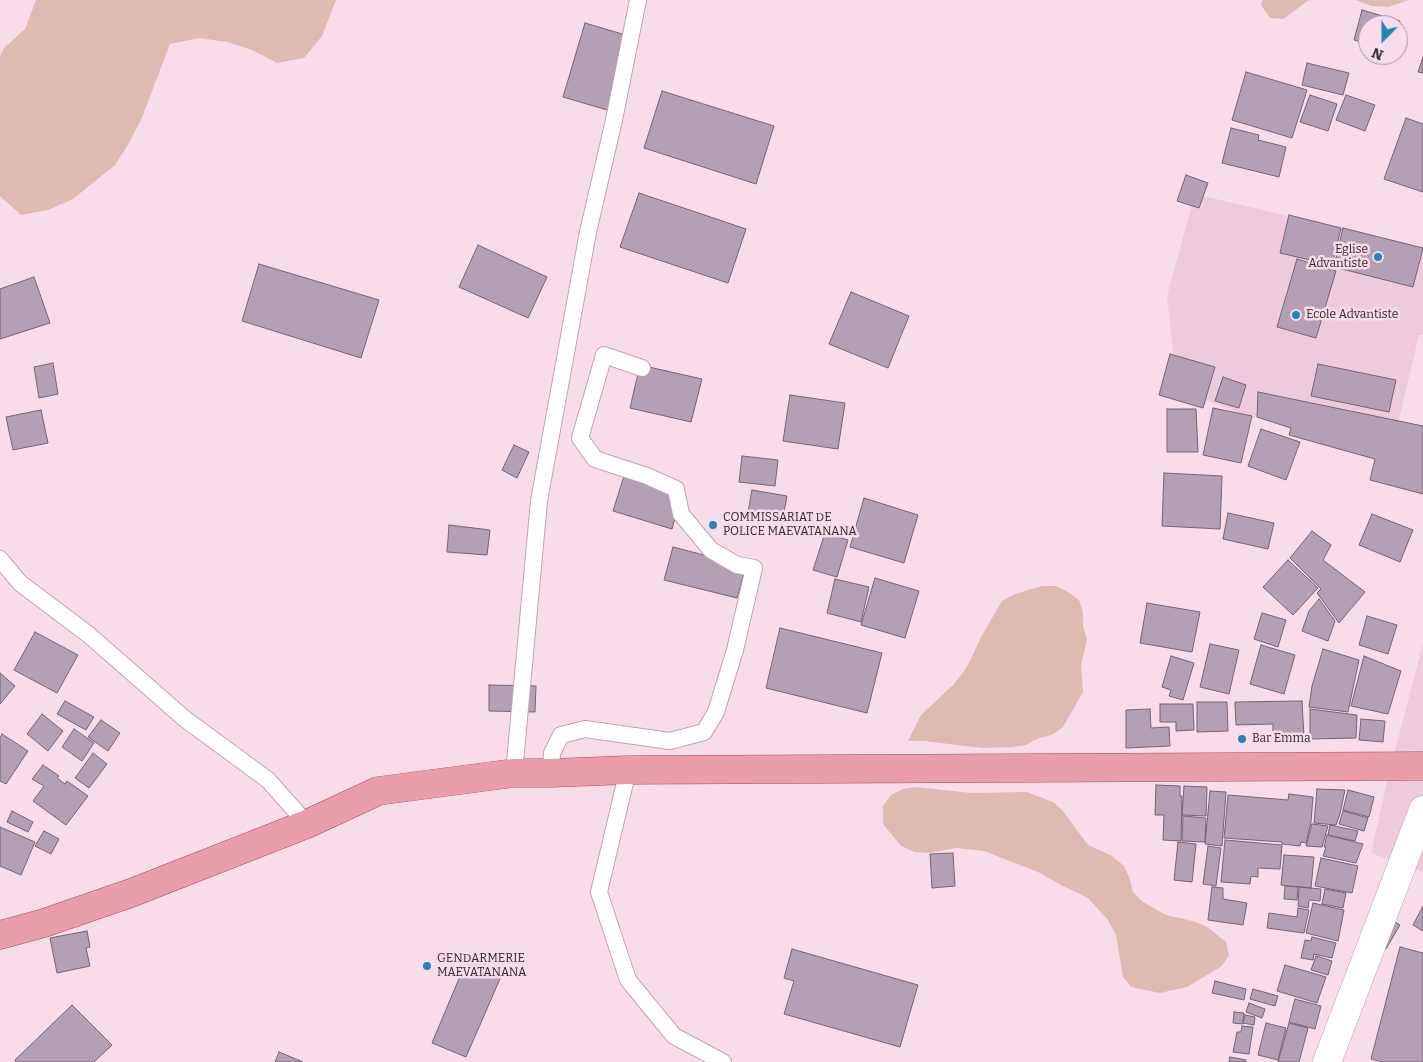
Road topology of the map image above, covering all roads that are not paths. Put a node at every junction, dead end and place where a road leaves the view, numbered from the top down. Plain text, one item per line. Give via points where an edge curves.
1 (638, 0) edge
2 (642, 368) dead end
3 (0, 559) edge
4 (1423, 766) edge
5 (628, 770) junction
6 (514, 773) junction
7 (551, 773) junction
8 (1423, 810) edge
9 (307, 824) junction
10 (0, 934) edge
11 (723, 1062) edge
12 (1327, 1062) edge

1 - 6 lane via 588,232 539,500
2 - 7 lane via 604,355 580,438 595,459 647,476 676,490 681,514 711,550 737,565 754,568 719,703 704,732 670,741 585,729 561,735 552,753
3 - 9 lane via 20,583 89,636 186,720 268,780
4 - 5 main road
5 - 7 main road
5 - 11 lane via 599,892 628,980 674,1036
6 - 7 main road
6 - 9 main road via 378,791
8 - 12 street
9 - 10 main road via 122,896 44,923

